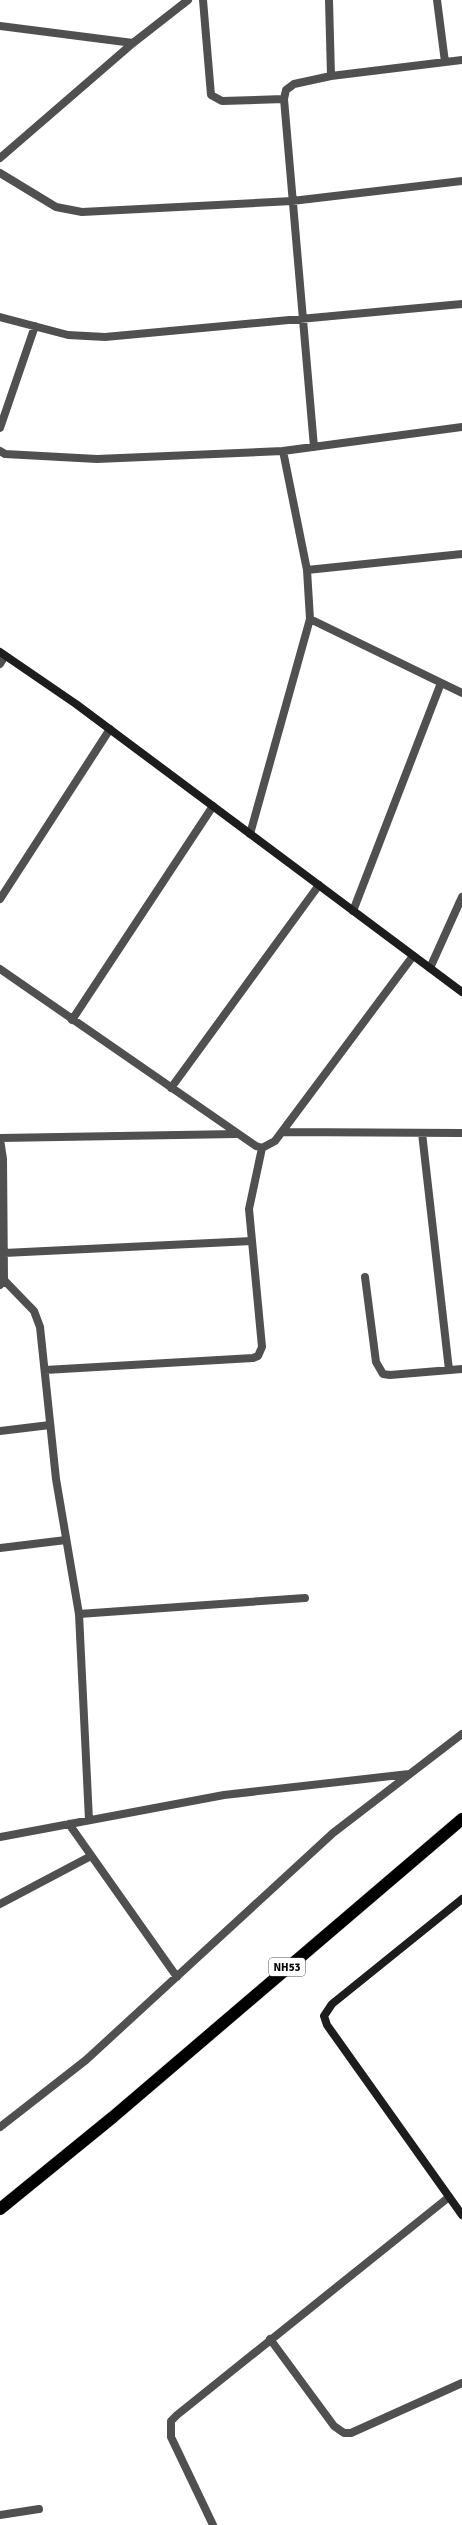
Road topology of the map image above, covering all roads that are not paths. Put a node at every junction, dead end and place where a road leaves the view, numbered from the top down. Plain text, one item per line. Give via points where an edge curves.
1 (188, 0) edge
2 (203, 0) edge
3 (329, 0) edge
4 (437, 0) edge
5 (0, 26) edge
6 (133, 43) junction
7 (462, 60) edge
8 (445, 62) junction
9 (331, 76) junction
10 (284, 99) junction
11 (0, 158) edge
12 (0, 173) edge
13 (462, 181) edge
14 (292, 201) junction
15 (462, 304) edge
16 (0, 317) edge
17 (303, 320) junction
18 (35, 326) junction
19 (462, 427) edge
20 (0, 428) edge
21 (314, 447) junction
22 (0, 451) edge
23 (283, 451) junction
24 (462, 554) edge
25 (307, 570) junction
26 (310, 619) junction
27 (3, 654) edge
28 (0, 664) edge
29 (441, 683) junction
30 (462, 693) edge
31 (110, 729) junction
32 (212, 806) junction
33 (250, 834) junction
34 (319, 885) junction
35 (462, 897) edge
36 (0, 899) edge
37 (353, 911) junction
38 (413, 956) junction
39 (430, 968) junction
40 (0, 969) edge
41 (462, 992) edge
42 (72, 1020) junction
43 (171, 1088) junction
44 (282, 1132) junction
45 (422, 1133) junction
46 (238, 1134) junction
47 (462, 1134) edge
48 (0, 1138) edge
49 (262, 1148) junction
50 (252, 1241) junction
51 (4, 1253) junction
52 (365, 1277) dead end
53 (2, 1282) edge
54 (462, 1369) edge
55 (45, 1370) junction
56 (448, 1370) junction
57 (50, 1425) junction
58 (0, 1431) edge
59 (66, 1540) junction
60 (0, 1548) edge
61 (305, 1598) dead end
62 (79, 1614) junction
63 (462, 1734) edge
64 (409, 1774) junction
65 (462, 1819) edge
66 (89, 1820) junction
67 (68, 1824) junction
68 (0, 1837) edge
69 (90, 1856) junction
70 (462, 1899) edge
71 (0, 1904) edge
72 (177, 1977) junction
73 (0, 2127) edge
74 (449, 2197) junction
75 (0, 2209) edge
76 (462, 2215) edge
77 (270, 2339) junction
78 (462, 2383) edge
79 (39, 2509) dead end
80 (0, 2515) edge
81 (213, 2525) edge

1 - 6 street
2 - 10 street via 212,96 222,101
3 - 9 street
4 - 8 street
5 - 6 street
6 - 11 street
7 - 8 street
8 - 9 street
9 - 10 street via 294,84 286,90
10 - 14 street
12 - 14 street via 56,207 82,212
13 - 14 street
14 - 17 street
15 - 17 street
16 - 18 street
17 - 18 street via 105,337 68,335
17 - 21 street
18 - 20 street
19 - 21 street
21 - 23 street
22 - 23 street via 5,454 97,459
23 - 25 street
24 - 25 street
25 - 26 street
26 - 29 street
26 - 33 street
27 - 28 street
27 - 31 main road
29 - 30 street
29 - 37 street
31 - 32 main road
31 - 36 street
32 - 33 main road
32 - 42 street
33 - 34 main road
34 - 37 main road
34 - 43 street
35 - 39 street
37 - 38 main road
38 - 39 main road
38 - 44 street
39 - 41 main road
40 - 42 street
42 - 43 street
43 - 46 street
44 - 45 street
44 - 49 street via 275,1141
45 - 47 street
45 - 56 street
46 - 48 street
46 - 49 street
48 - 51 street via 3,1159
49 - 50 street via 249,1209
50 - 51 street
50 - 55 street via 262,1347 258,1356
51 - 53 street
52 - 56 street via 376,1362 383,1374
53 - 55 street via 37,1315
54 - 56 street
55 - 57 street
57 - 58 street
57 - 59 street
59 - 60 street
59 - 62 street
61 - 62 street
62 - 66 street
63 - 64 street
64 - 66 street via 224,1795
64 - 72 street via 333,1833
65 - 75 highway, NH53 via 113,2117
66 - 67 street
67 - 68 street
67 - 69 street
69 - 71 street
69 - 72 street
70 - 74 main road via 332,2004 324,2016 327,2025
72 - 73 street via 86,2060
74 - 76 main road
74 - 77 street
77 - 78 street via 334,2426 344,2433 351,2433
77 - 81 street via 171,2421 171,2437
79 - 80 street

